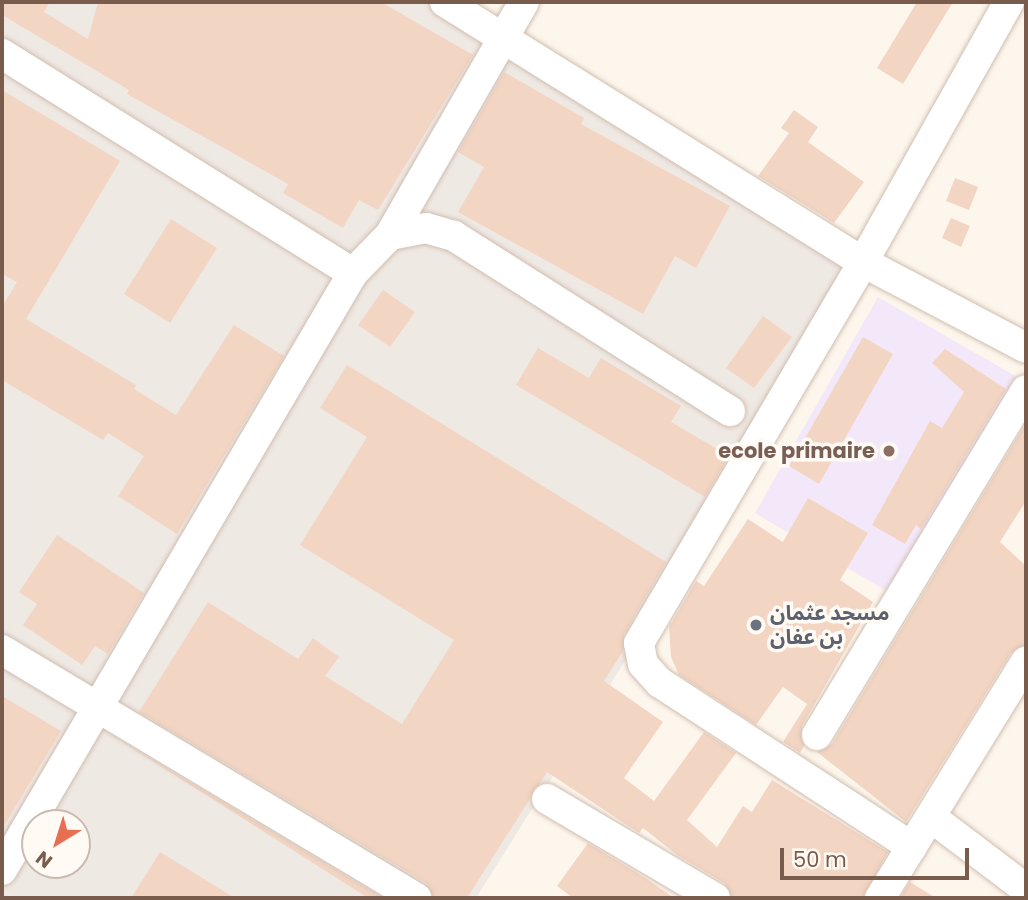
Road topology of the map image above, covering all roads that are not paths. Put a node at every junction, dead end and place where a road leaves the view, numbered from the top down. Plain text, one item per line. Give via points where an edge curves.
1 (445, 2) edge
2 (524, 2) edge
3 (1009, 2) edge
4 (503, 38) junction
5 (2, 54) edge
6 (390, 235) junction
7 (863, 262) junction
8 (353, 273) junction
9 (1026, 348) edge
10 (1026, 390) edge
11 (730, 411) dead end
12 (2, 650) edge
13 (1026, 662) edge
14 (98, 709) junction
15 (817, 735) dead end
16 (547, 799) dead end
17 (931, 817) junction
18 (912, 847) junction
19 (2, 870) edge
20 (1026, 889) edge
21 (417, 898) edge
22 (715, 898) edge
23 (880, 898) edge

1 - 4 street
2 - 4 street
3 - 7 street
4 - 6 street
4 - 7 street
5 - 8 street
6 - 8 street
6 - 11 street via 426,228 454,236
7 - 9 street
7 - 18 street via 644,631 640,654 660,683
8 - 14 street
10 - 15 street
12 - 14 street
13 - 17 street
14 - 19 street
14 - 21 street
16 - 22 street
17 - 18 street
17 - 20 street
18 - 23 street

